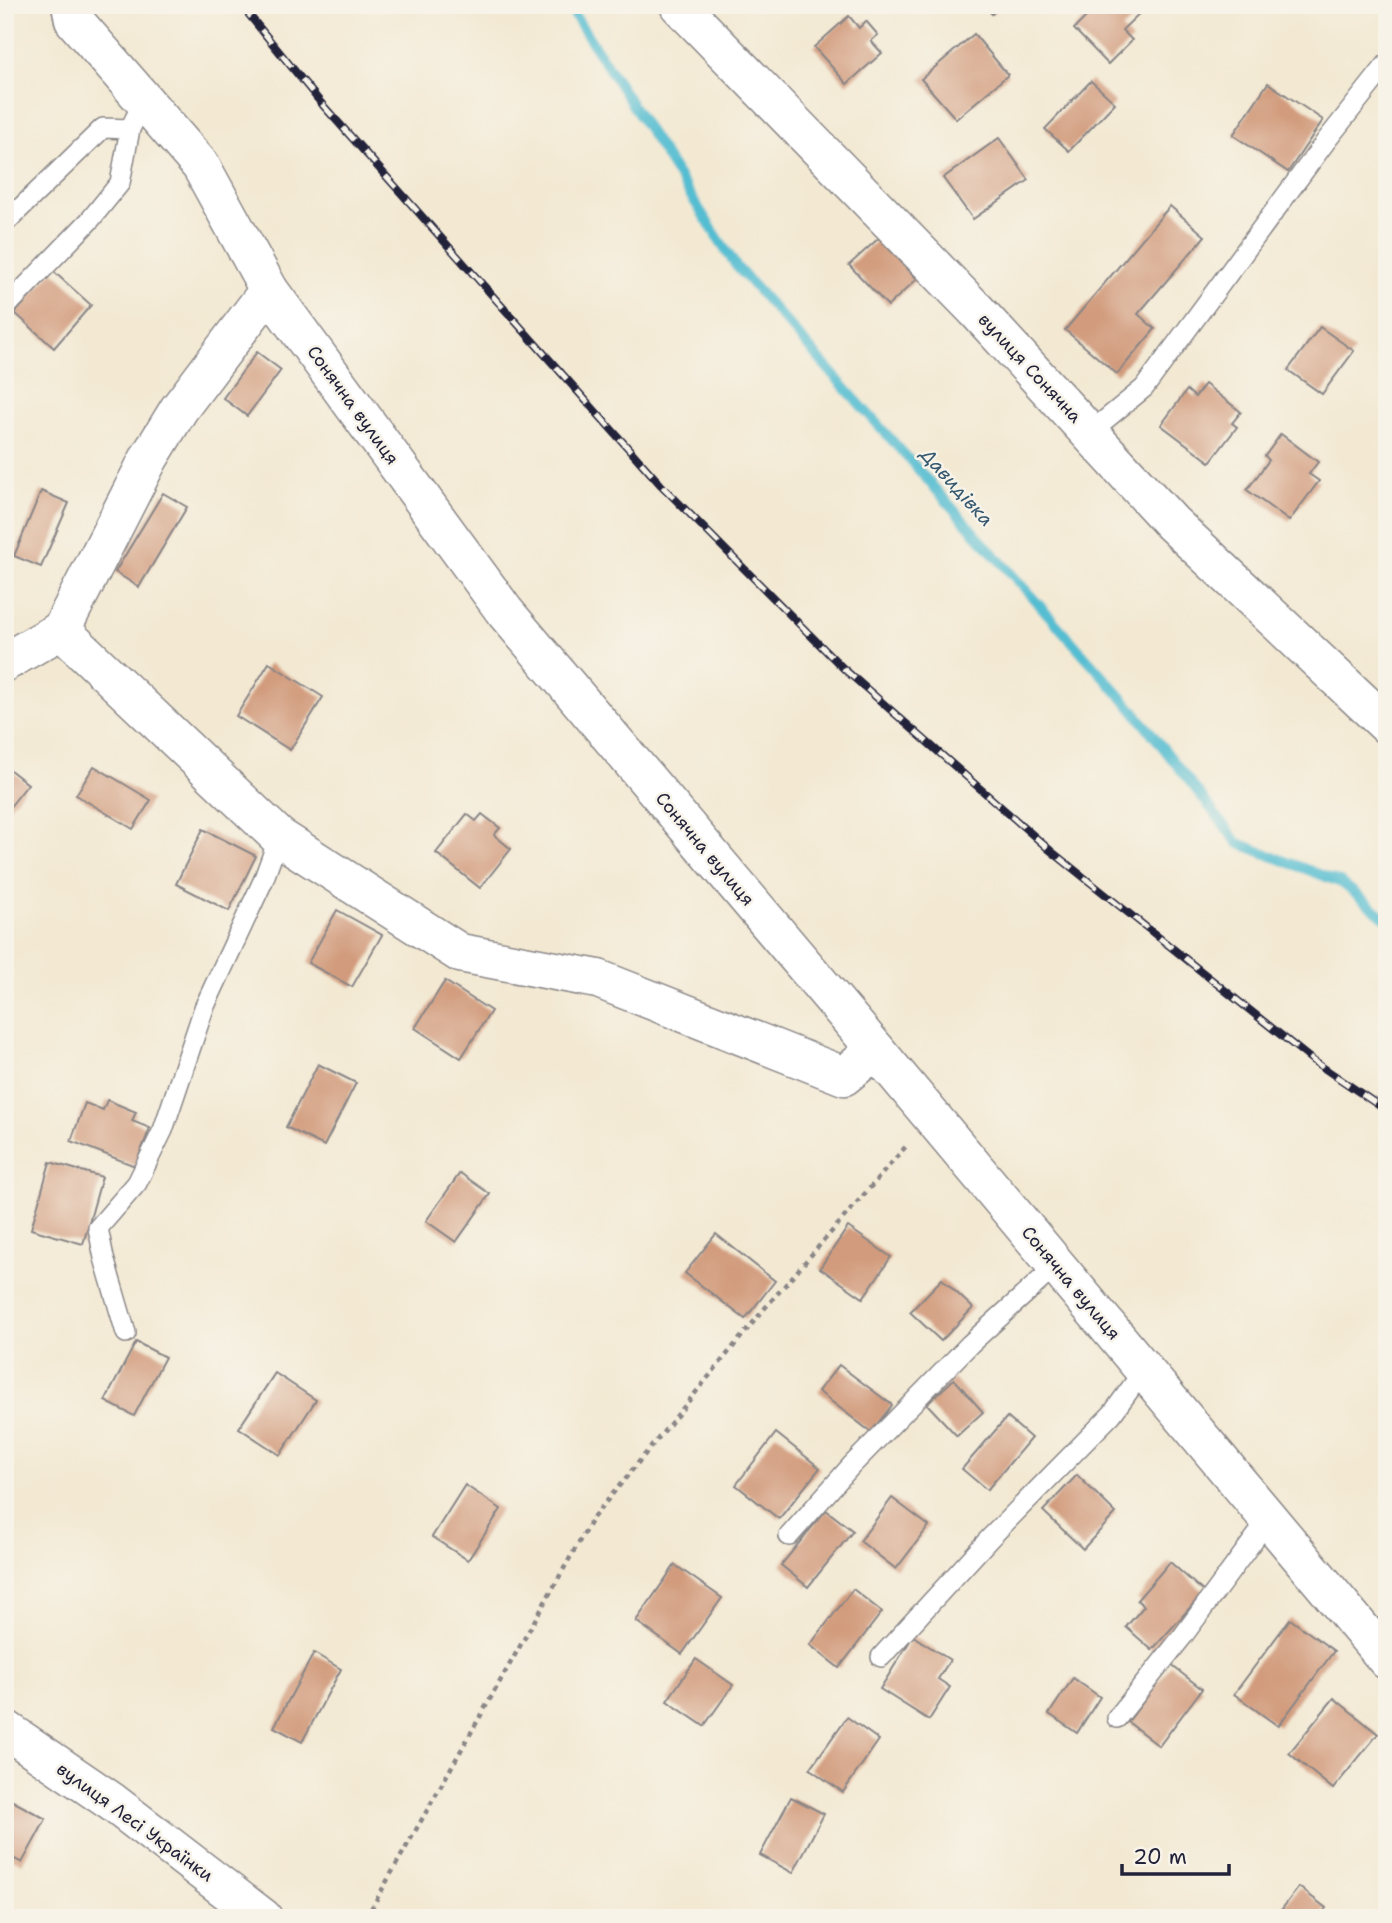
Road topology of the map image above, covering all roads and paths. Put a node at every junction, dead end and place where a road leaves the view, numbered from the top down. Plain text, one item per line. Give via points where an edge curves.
1 (71, 5) edge
2 (680, 5) edge
3 (1387, 64) edge
4 (137, 115) junction
5 (5, 223) edge
6 (269, 290) junction
7 (5, 308) edge
8 (1089, 433) junction
9 (61, 630) junction
10 (5, 662) edge
11 (1387, 725) edge
12 (279, 837) junction
13 (876, 1050) junction
14 (932, 1117) junction
15 (1056, 1266) junction
16 (126, 1333) dead end
17 (1144, 1370) junction
18 (1269, 1519) junction
19 (789, 1536) dead end
20 (881, 1657) dead end
21 (1387, 1660) edge
22 (1117, 1718) dead end
23 (5, 1729) edge
24 (263, 1918) edge
25 (366, 1918) edge

1 - 4 street, Сонячна вулиця via 74,20
2 - 8 street, вулиця Сонячна
3 - 8 lane via 1144,388
4 - 5 lane via 103,128
4 - 6 street, Сонячна вулиця via 201,166
4 - 7 lane via 120,183
6 - 9 street via 179,409 149,458
6 - 13 street, Сонячна вулиця via 505,612
8 - 11 street, вулиця Сонячна via 1172,523
9 - 10 street
9 - 12 street
12 - 13 street via 460,953 598,979 844,1076
12 - 16 lane via 204,1008 163,1130 137,1182 98,1228
13 - 14 street, Сонячна вулиця
14 - 15 street, Сонячна вулиця
14 - 25 path via 765,1308 592,1519
15 - 17 street, Сонячна вулиця
15 - 19 lane via 850,1466
17 - 18 street, Сонячна вулиця
17 - 20 lane via 1112,1414
18 - 21 street, Сонячна вулиця
18 - 22 lane
23 - 24 street, вулиця Лесі Українки via 112,1802

